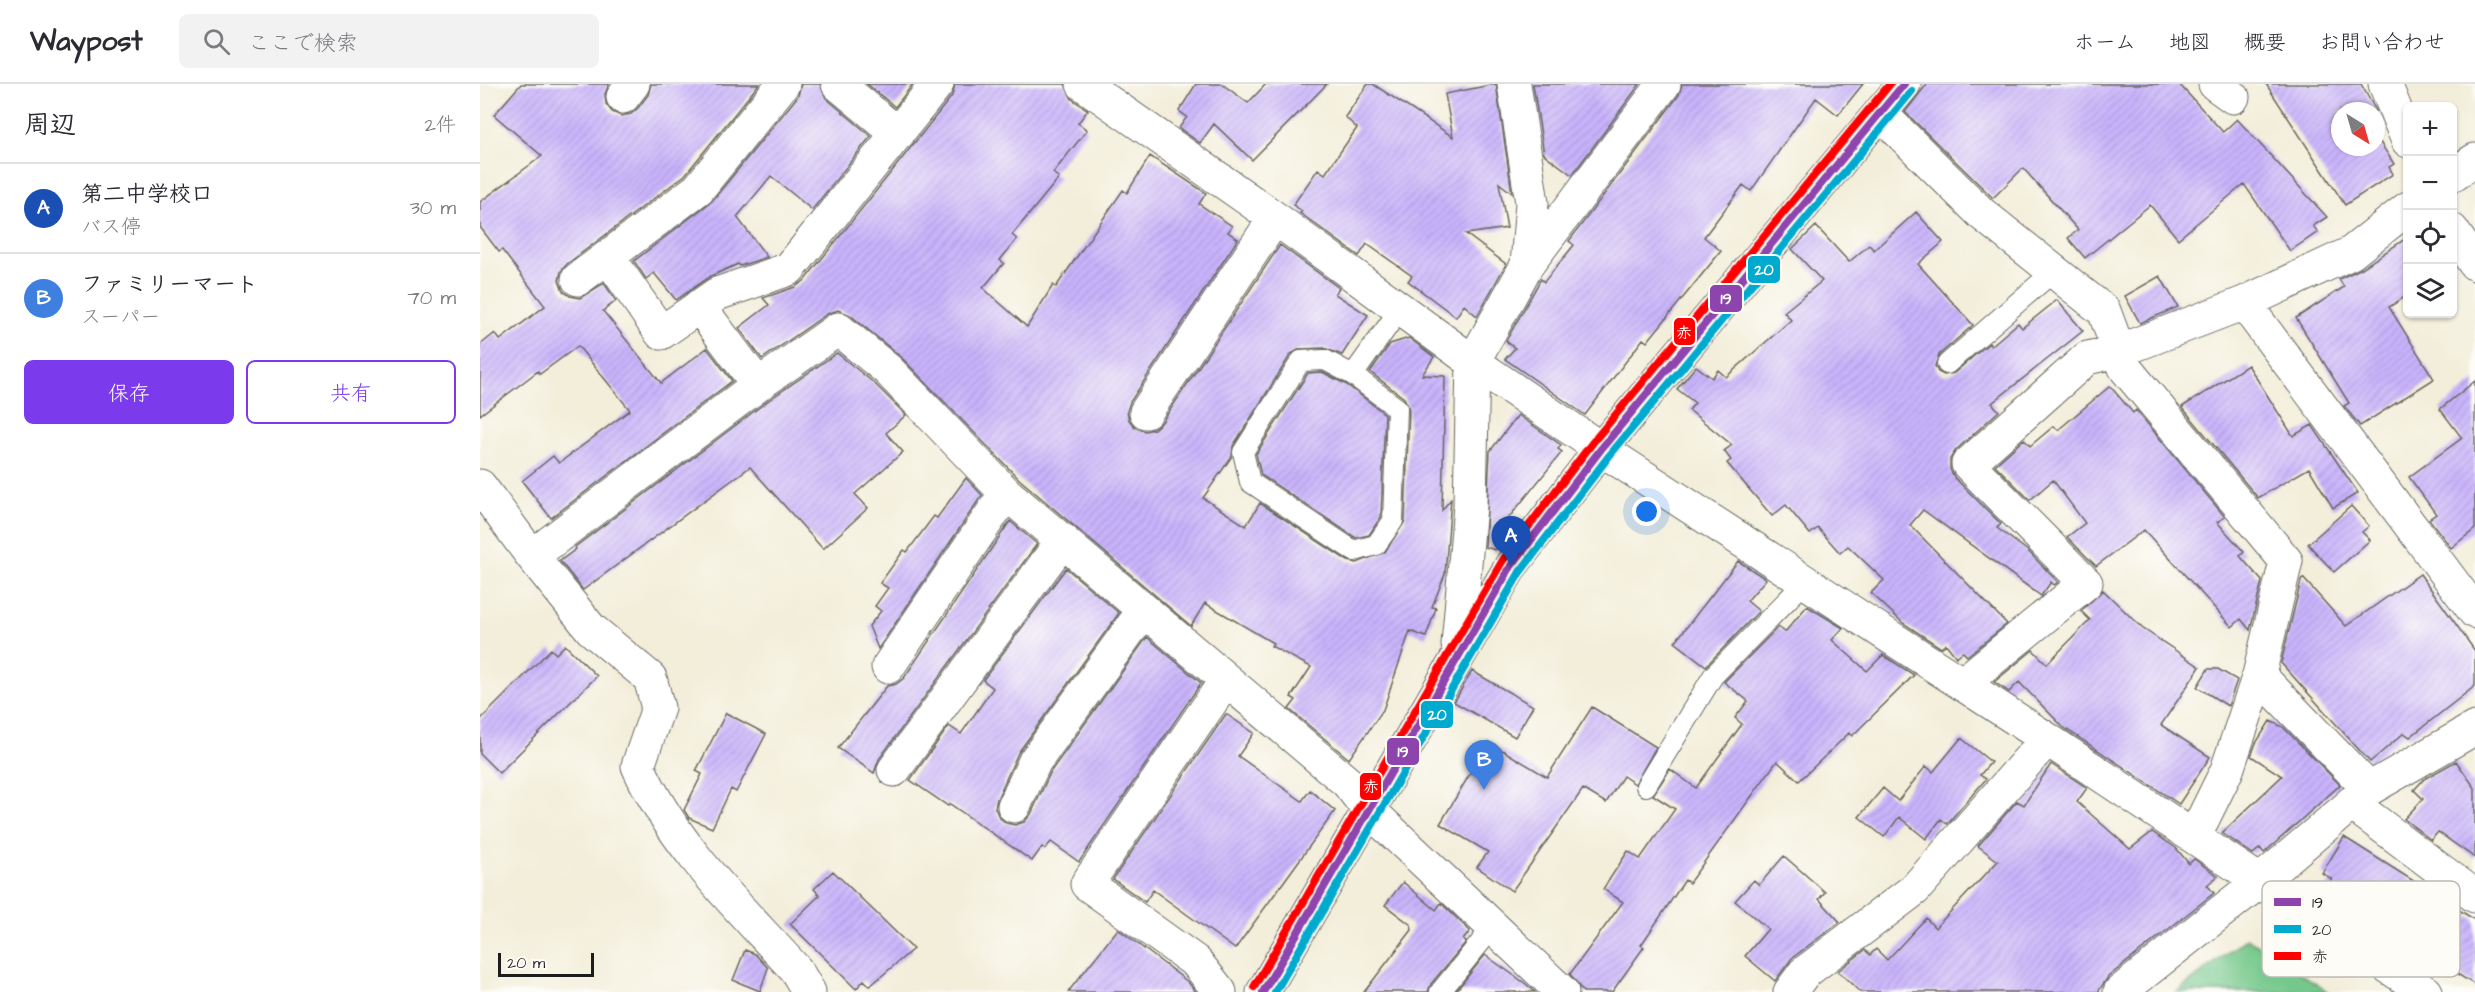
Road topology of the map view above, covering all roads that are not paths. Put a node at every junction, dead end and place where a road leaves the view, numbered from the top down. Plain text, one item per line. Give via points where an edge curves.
1 (783, 84) edge
2 (838, 84) edge
3 (937, 84) edge
4 (1083, 84) edge
5 (1514, 84) edge
6 (1664, 84) edge
7 (1904, 84) edge
8 (2385, 84) edge
9 (1881, 113) junction
10 (2403, 129) edge
11 (898, 134) junction
12 (2475, 160) edge
13 (2457, 172) edge
14 (2405, 210) edge
15 (1275, 218) junction
16 (2457, 237) edge
17 (609, 258) junction
18 (2475, 264) edge
19 (1527, 265) junction
20 (2054, 271) junction
21 (578, 279) dead end
22 (2244, 303) junction
23 (699, 306) junction
24 (1400, 309) junction
25 (2119, 351) junction
26 (1473, 362) junction
27 (1947, 364) dead end
28 (1353, 375) junction
29 (758, 384) junction
30 (1146, 412) dead end
31 (1601, 449) junction
32 (480, 486) edge
33 (1006, 494) junction
34 (1063, 540) junction
35 (532, 556) junction
36 (1805, 582) junction
37 (1144, 610) junction
38 (2475, 612) edge
39 (1457, 656) junction
40 (888, 667) dead end
41 (2259, 675) junction
42 (1226, 681) junction
43 (1962, 684) junction
44 (2475, 728) edge
45 (2047, 739) junction
46 (894, 770) dead end
47 (1646, 786) dead end
48 (2360, 796) junction
49 (1014, 806) dead end
50 (1368, 810) junction
51 (2194, 837) junction
52 (2260, 881) junction
53 (2458, 881) edge
54 (2460, 883) edge
55 (2475, 896) edge
56 (1493, 927) junction
57 (2404, 977) edge
58 (809, 992) edge
59 (1220, 992) edge
60 (1263, 992) edge
61 (1440, 992) edge
62 (1562, 992) edge
63 (1790, 992) edge
64 (2120, 992) edge
65 (2426, 992) edge

1 - 17 street via 698,189
2 - 11 street
3 - 11 street
4 - 15 street
5 - 19 street via 1532,203
6 - 19 street
7 - 9 street
8 - 10 street
9 - 20 street via 1982,214
9 - 31 street
11 - 23 street via 789,269 717,294
12 - 13 street
14 - 22 street via 2351,253
15 - 24 street
15 - 30 street
16 - 18 street
17 - 21 street
17 - 23 street via 661,333
19 - 26 street
20 - 25 street via 2104,311
20 - 27 lane
22 - 25 street
22 - 38 street
23 - 29 street
24 - 26 street
24 - 28 lane
25 - 41 street via 2125,368 2286,561
25 - 43 street via 2087,358 1968,464 2086,583
26 - 31 street
26 - 39 street via 1470,506
28 - 28 lane via 1325,360 1301,361 1243,452 1250,482 1354,551 1376,545 1393,521 1397,408
29 - 33 street via 838,329 888,370
29 - 35 street
31 - 36 street
31 - 39 street via 1511,566
32 - 35 street
33 - 34 street
33 - 40 street
34 - 37 street
34 - 46 street
35 - 58 street via 591,629 650,678 658,708 638,766 654,801 688,851 796,970
36 - 43 street
36 - 47 lane via 1713,676
37 - 42 street
37 - 49 street via 1035,761
39 - 50 street
41 - 48 street
41 - 51 street via 2227,770
42 - 50 street via 1348,783
42 - 59 street via 1087,884 1196,962
43 - 45 street
44 - 48 street
45 - 51 street
45 - 63 street via 1915,889 1804,973
48 - 52 street
48 - 53 street
50 - 56 street
50 - 60 street
51 - 52 street
52 - 64 street
54 - 55 street
56 - 61 lane
56 - 62 street
57 - 65 street

